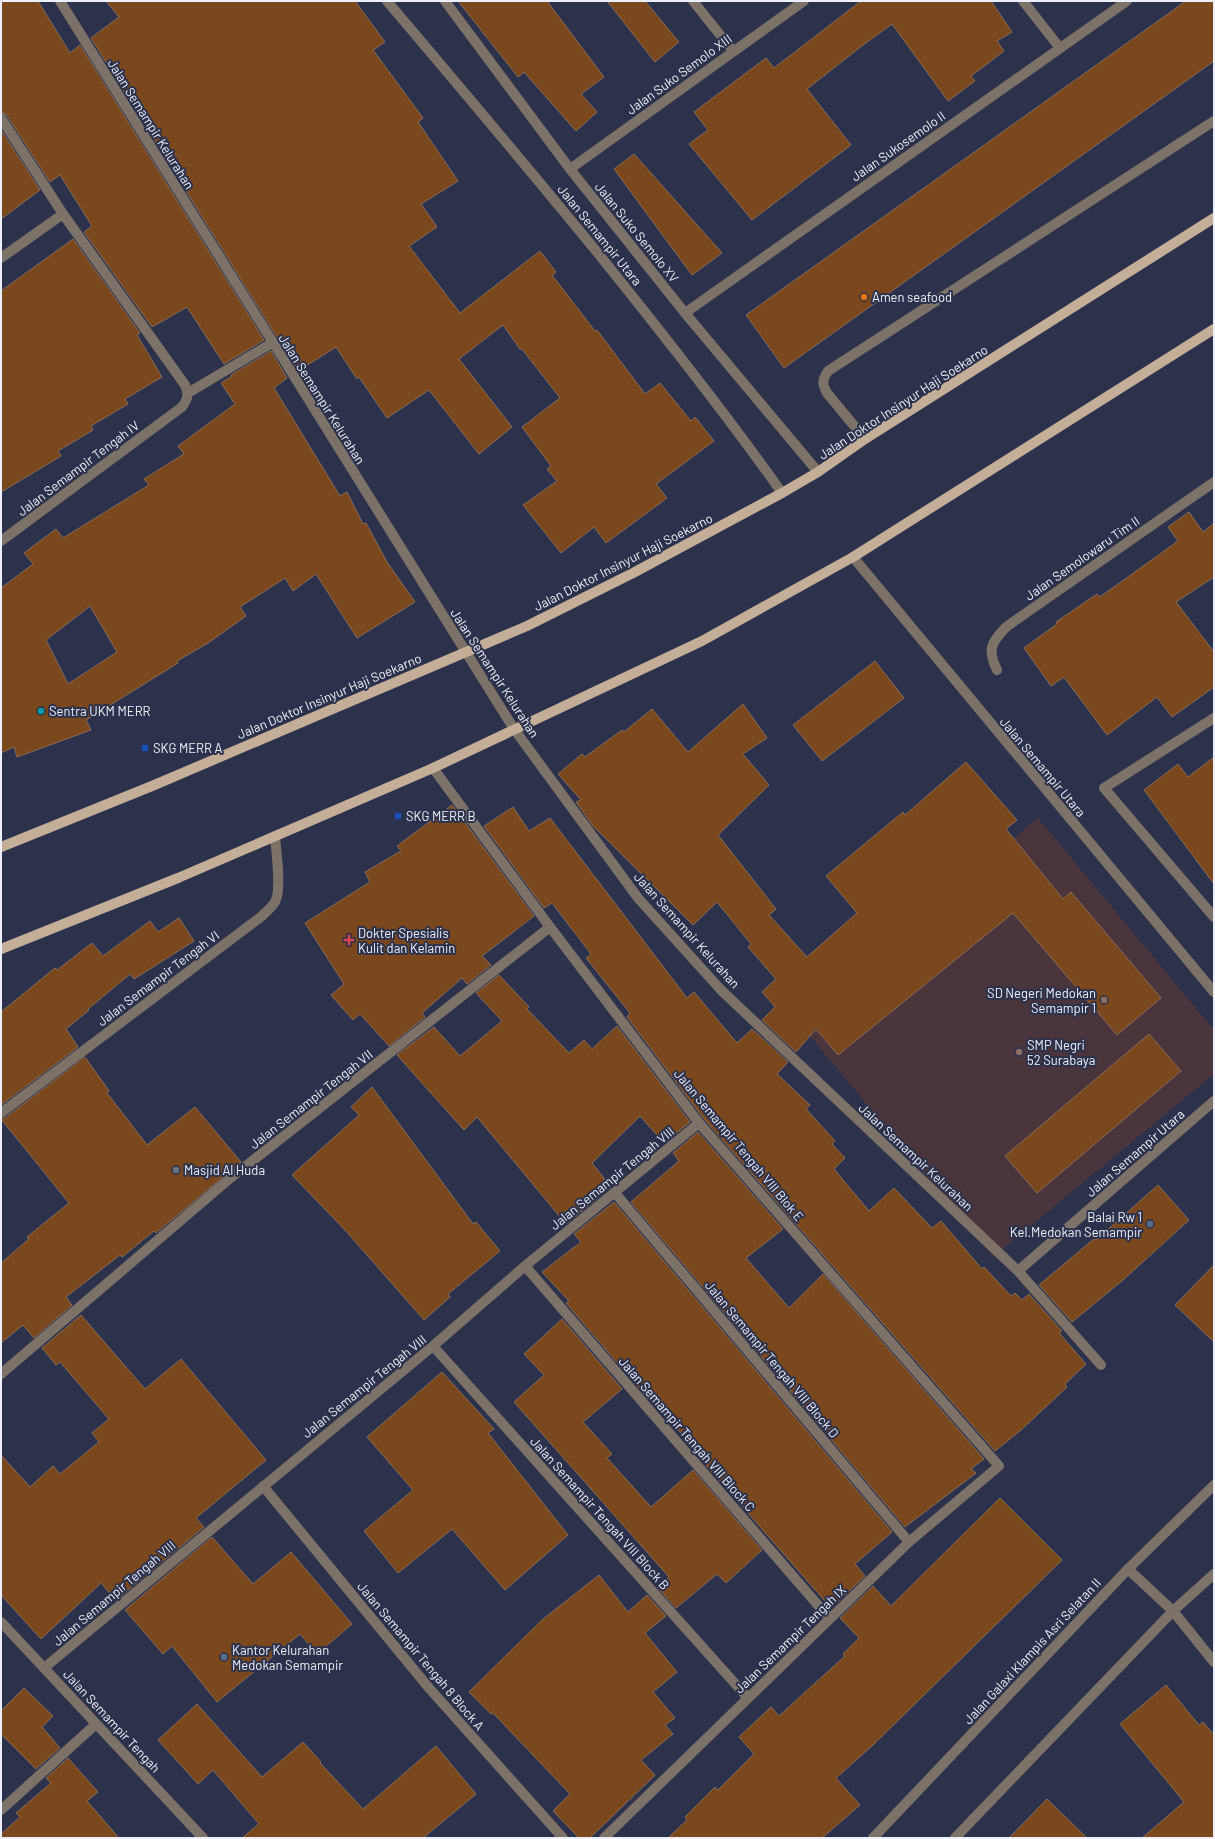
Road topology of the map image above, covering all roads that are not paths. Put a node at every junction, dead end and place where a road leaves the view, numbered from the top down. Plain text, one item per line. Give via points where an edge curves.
1 (60, 1) edge
2 (387, 1) edge
3 (445, 1) edge
4 (693, 1) edge
5 (804, 1) edge
6 (1023, 1) edge
7 (1126, 1) edge
8 (1060, 48) junction
9 (733, 51) junction
10 (1, 118) edge
11 (1214, 121) edge
12 (570, 169) junction
13 (63, 214) junction
14 (1214, 218) edge
15 (1, 258) edge
16 (686, 313) junction
17 (1214, 329) edge
18 (272, 343) junction
19 (188, 393) junction
20 (866, 439) junction
21 (818, 472) junction
22 (1214, 482) edge
23 (782, 494) junction
24 (1, 541) edge
25 (853, 557) junction
26 (465, 653) junction
27 (997, 670) dead end
28 (1214, 718) edge
29 (514, 729) junction
30 (433, 768) junction
31 (275, 836) junction
32 (1, 847) edge
33 (1210, 906) edge
34 (1214, 917) edge
35 (550, 927) junction
36 (1, 949) edge
37 (1214, 992) edge
38 (1214, 1101) edge
39 (1, 1113) edge
40 (699, 1122) junction
41 (614, 1193) junction
42 (525, 1266) junction
43 (1018, 1271) junction
44 (433, 1346) junction
45 (1101, 1365) dead end
46 (1, 1374) edge
47 (999, 1466) joint
48 (1214, 1485) edge
49 (263, 1486) junction
50 (909, 1542) junction
51 (1128, 1569) junction
52 (1214, 1574) edge
53 (1173, 1611) junction
54 (830, 1619) junction
55 (1, 1622) edge
56 (1214, 1662) edge
57 (44, 1668) junction
58 (748, 1698) junction
59 (96, 1724) junction
60 (1, 1810) edge
61 (203, 1838) edge
62 (563, 1838) edge
63 (604, 1838) edge
64 (873, 1838) edge
65 (955, 1838) edge

1 - 18 street, Jalan Semampir Kelurahan
2 - 23 street, Jalan Semampir Utara via 508,143 678,352
3 - 12 street, Jalan Suko Semolo XV
4 - 9 street
5 - 9 street, Jalan Suko Semolo XIII
6 - 8 street
7 - 8 street, Jalan Sukosemolo II
8 - 16 street, Jalan Sukosemolo II
9 - 12 street, Jalan Suko Semolo XIII
10 - 13 street
11 - 20 street via 828,371 822,384 827,393
12 - 16 street, Jalan Suko Semolo XV
13 - 15 street
13 - 19 street via 185,385
14 - 20 main road, Jalan Doktor Insinyur Haji Soekarno
16 - 21 street, Jalan Suko Semolo XV
17 - 25 main road
18 - 19 street
18 - 26 street, Jalan Semampir Kelurahan
19 - 24 street, Jalan Semampir Tengah IV via 186,401 170,415
20 - 21 main road, Jalan Doktor Insinyur Haji Soekarno
21 - 23 main road, Jalan Doktor Insinyur Haji Soekarno
22 - 27 street, Jalan Semolowaru Tim II via 1006,627 993,642 990,650
23 - 26 main road, Jalan Doktor Insinyur Haji Soekarno via 527,626
25 - 29 main road via 702,641
25 - 37 street, Jalan Semampir Utara
26 - 29 street, Jalan Semampir Kelurahan
26 - 32 main road, Jalan Doktor Insinyur Haji Soekarno
28 - 33 street via 1104,788
29 - 30 main road
29 - 43 street, Jalan Semampir Kelurahan via 638,898 721,990
30 - 31 main road
30 - 35 street, Jalan Semampir Tengah VIII Blok E
31 - 36 main road
31 - 39 street, Jalan Semampir Tengah VI via 278,870 276,901 262,916
33 - 34 street
35 - 40 street, Jalan Semampir Tengah VIII Blok E
35 - 46 street, Jalan Semampir Tengah VII via 228,1180
38 - 43 street, Jalan Semampir Utara
40 - 41 street, Jalan Semampir Tengah VIII
40 - 47 street, Jalan Semampir Tengah VIII Blok E
41 - 42 street, Jalan Semampir Tengah VIII
41 - 50 street, Jalan Semampir Tengah VIII Block D
42 - 44 street, Jalan Semampir Tengah VIII
42 - 54 street, Jalan Semampir Tengah VIII Block C
43 - 45 street, Jalan Semampir Kelurahan
44 - 49 street, Jalan Semampir Tengah VIII
44 - 58 street, Jalan Semampir Tengah VIII Block B
47 - 50 street, Jalan Semampir Tengah IX
48 - 51 street, Jalan Galaxi Klampis Asri Selatan II
49 - 57 street, Jalan Semampir Tengah VIII
49 - 62 street, Jalan Semampir Tengah 8 Block A via 429,1688
50 - 54 street, Jalan Semampir Tengah IX
51 - 53 street
51 - 64 street, Jalan Galaxi Klampis Asri Selatan II
52 - 53 street
53 - 56 street
53 - 65 street
54 - 58 street, Jalan Semampir Tengah IX
55 - 57 street, Jalan Semampir Tengah
57 - 59 street, Jalan Semampir Tengah
58 - 63 street, Jalan Semampir Tengah IX
59 - 60 street
59 - 61 street, Jalan Semampir Tengah

